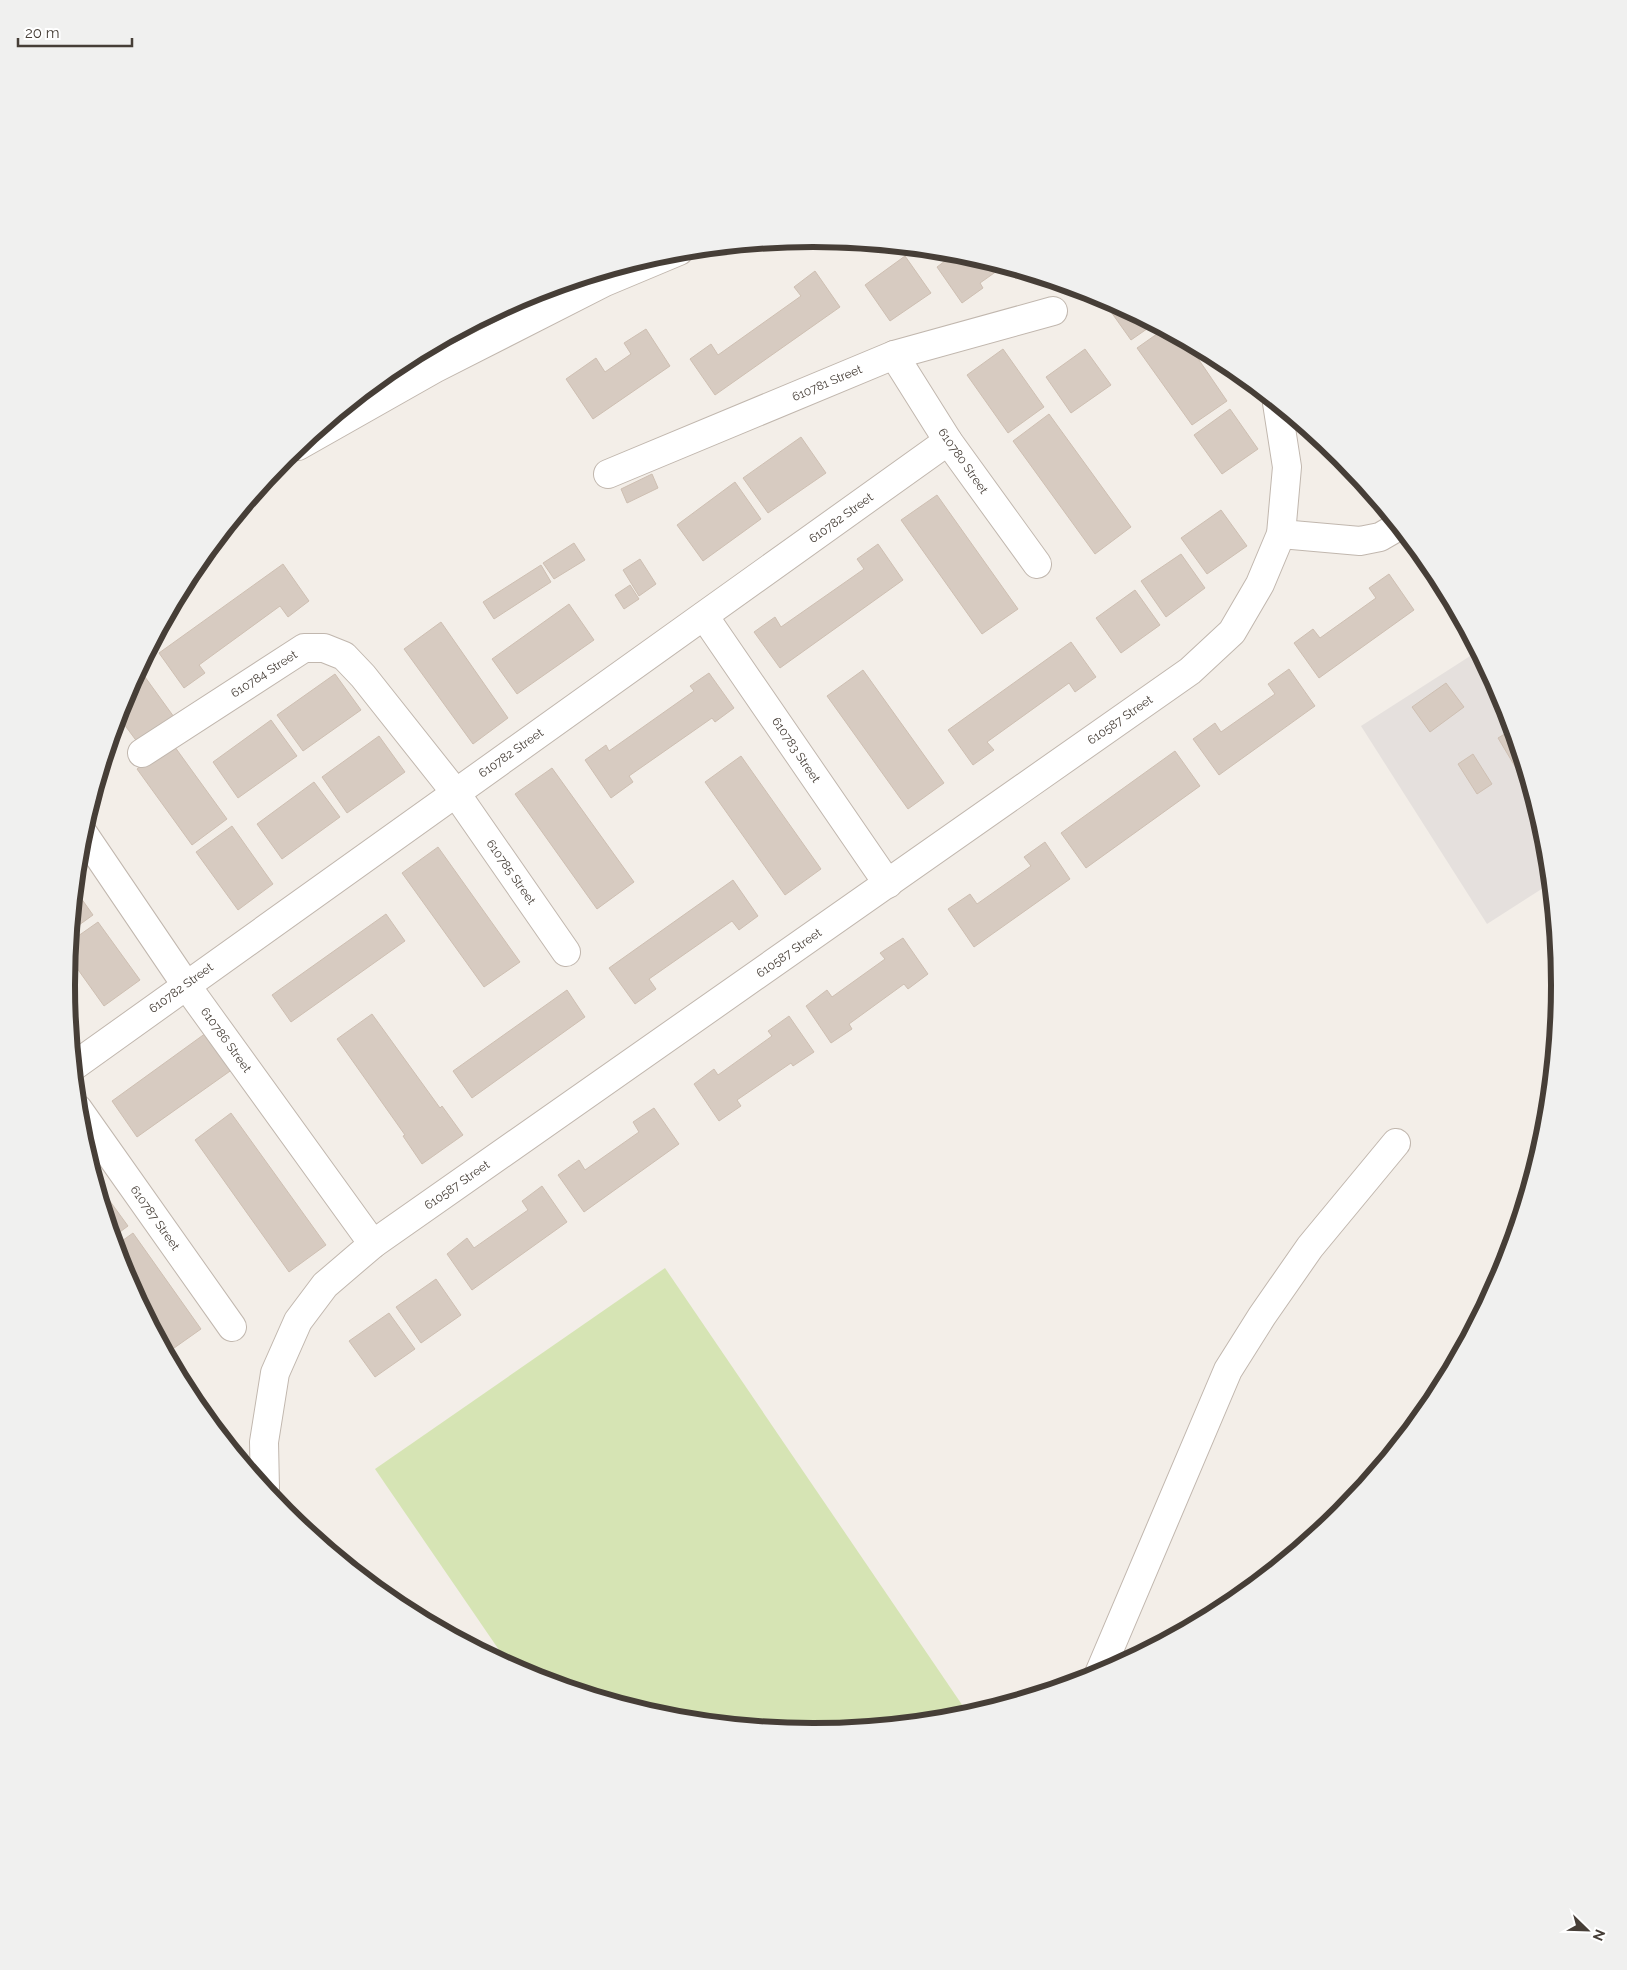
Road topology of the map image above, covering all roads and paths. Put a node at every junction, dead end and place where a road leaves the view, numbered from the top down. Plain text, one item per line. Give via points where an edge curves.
1 (638, 268) edge
2 (1053, 311) dead end
3 (894, 355) junction
4 (1278, 412) edge
5 (329, 429) edge
6 (948, 441) junction
7 (608, 474) dead end
8 (1394, 529) edge
9 (1281, 534) junction
10 (1036, 564) dead end
11 (704, 616) junction
12 (142, 753) dead end
13 (455, 792) junction
14 (89, 843) edge
15 (888, 884) junction
16 (566, 952) dead end
17 (186, 985) junction
18 (79, 1062) edge
19 (88, 1124) edge
20 (1396, 1143) dead end
21 (373, 1244) junction
22 (232, 1327) dead end
23 (265, 1479) edge
24 (1103, 1664) edge

1 - 5 street via 434,369
2 - 3 street, 610781 Street
3 - 6 street, 610780 Street
3 - 7 street, 610781 Street
4 - 9 street, 610587 Street via 1287,467
6 - 10 street, 610780 Street
6 - 11 street, 610782 Street
8 - 9 street via 1360,541
9 - 15 street, 610587 Street via 1260,584 1232,632 1190,671
11 - 13 street, 610782 Street
11 - 15 street, 610783 Street
12 - 13 street, 610784 Street via 304,648 324,648 344,656 363,676
13 - 16 street, 610785 Street
13 - 17 street, 610782 Street
14 - 17 street, 610786 Street
15 - 21 street, 610587 Street
17 - 18 street, 610782 Street
17 - 21 street, 610786 Street
19 - 22 street, 610787 Street
20 - 24 street via 1310,1247 1228,1370
21 - 23 street, 610587 Street via 325,1286 298,1321 275,1373 264,1442

